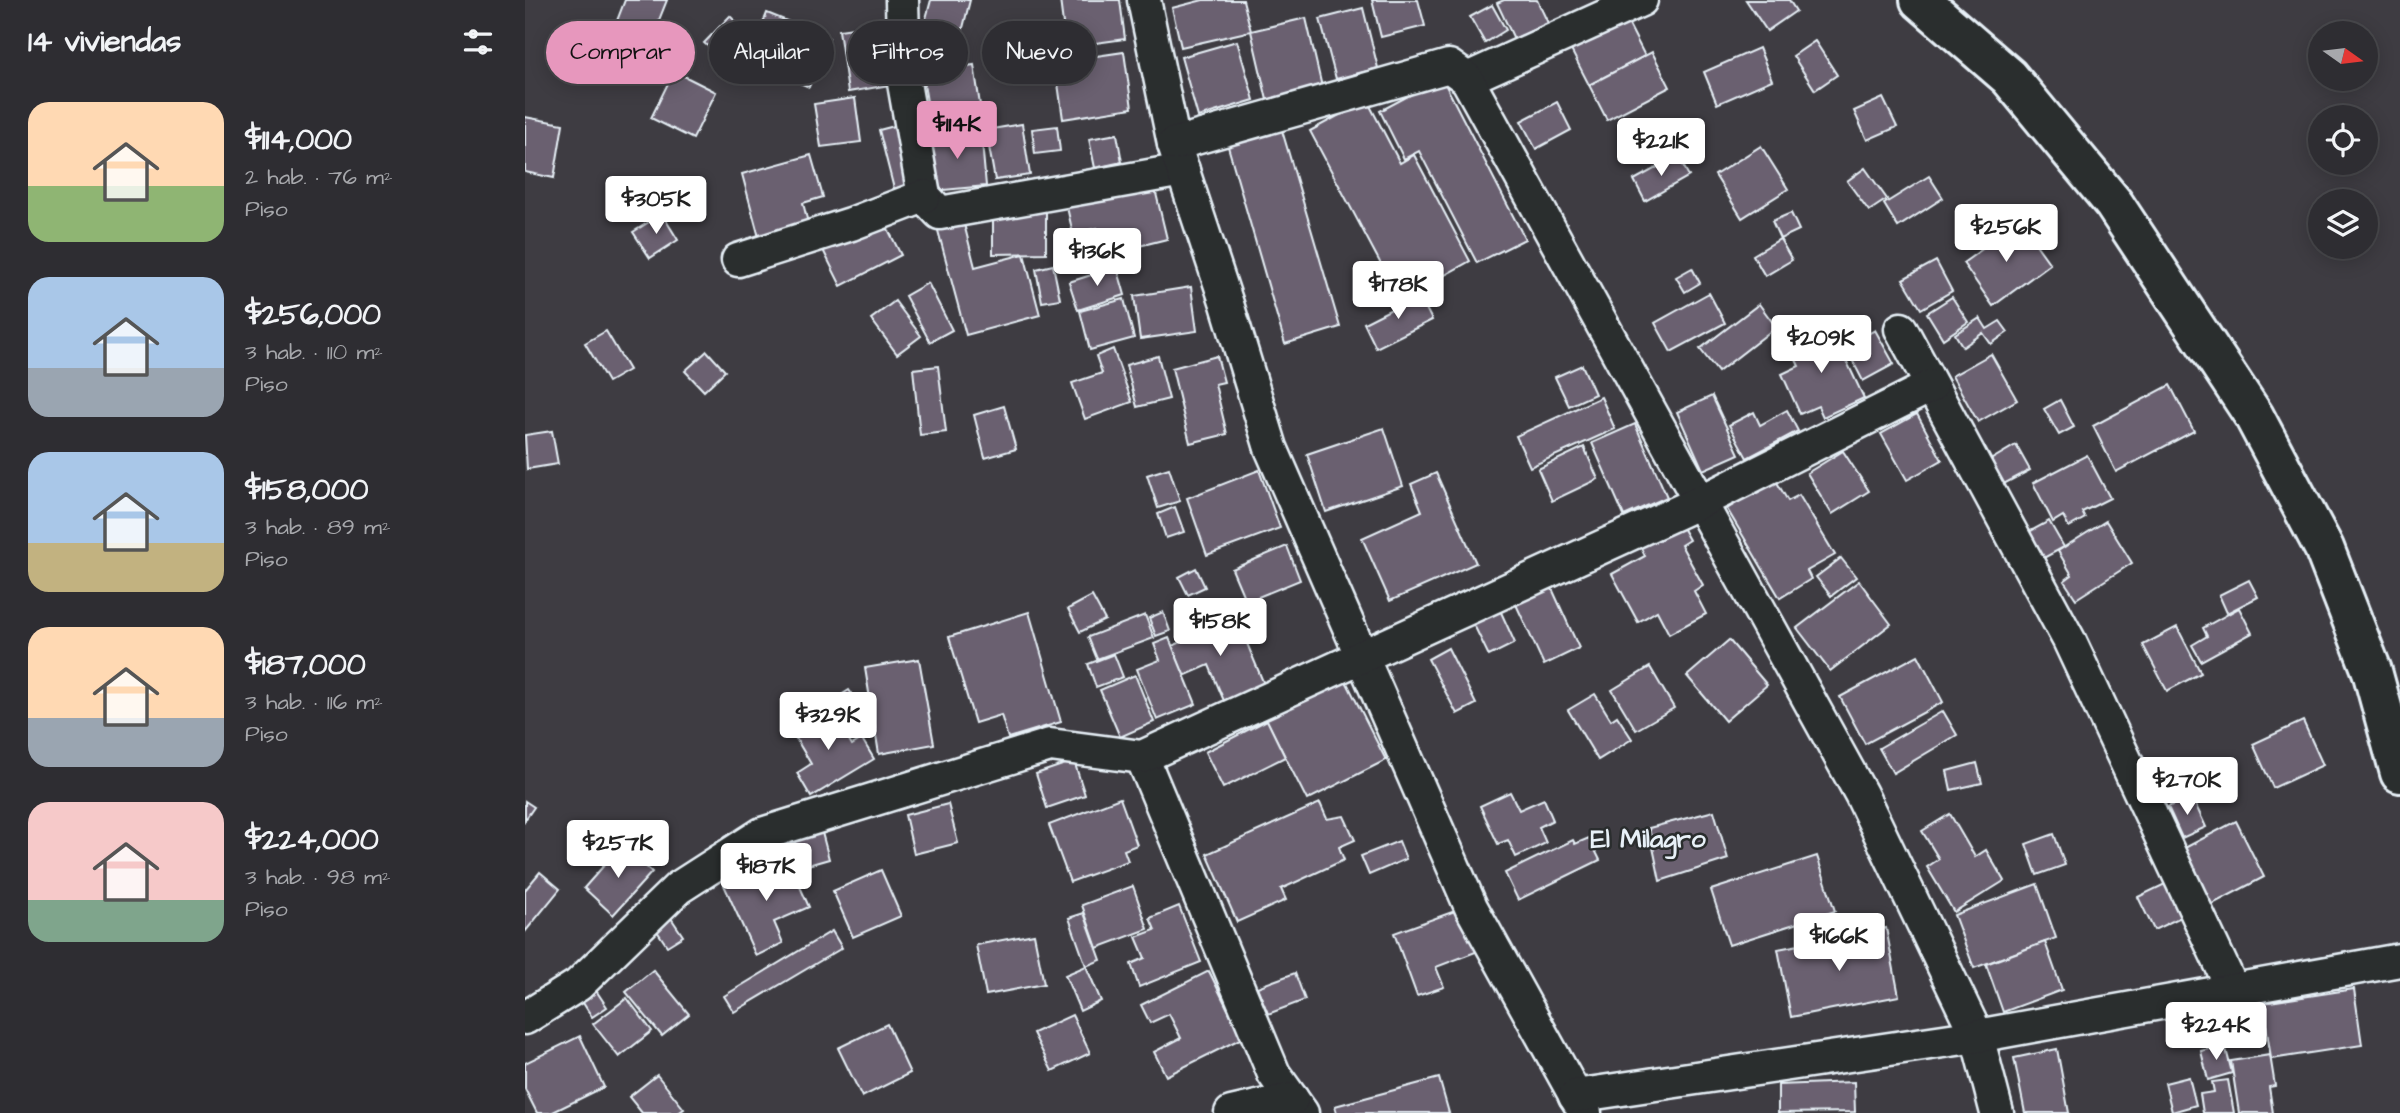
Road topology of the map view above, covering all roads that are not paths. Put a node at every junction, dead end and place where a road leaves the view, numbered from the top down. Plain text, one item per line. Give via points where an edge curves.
1 (902, 0) edge
2 (1144, 0) edge
3 (1641, 0) edge
4 (1920, 0) edge
5 (1467, 79) junction
6 (1178, 157) junction
7 (924, 196) junction
8 (739, 260) dead end
9 (1901, 329) dead end
10 (1931, 387) junction
11 (1700, 502) junction
12 (1364, 657) junction
13 (1142, 757) junction
14 (2400, 773) edge
15 (2400, 960) edge
16 (2233, 990) junction
17 (525, 1018) edge
18 (1977, 1036) junction
19 (1580, 1105) edge
20 (1297, 1106) edge
21 (1231, 1113) edge
22 (1997, 1113) edge

1 - 7 street via 904,83
2 - 6 street
3 - 5 street
4 - 14 main road via 2009,77 2114,204 2254,416 2324,548 2372,671
5 - 6 street via 1449,66
5 - 11 street
6 - 7 street via 940,213
6 - 12 street via 1271,448
7 - 8 street
9 - 10 street
10 - 11 street
10 - 16 street via 2069,640
11 - 12 street
11 - 18 street via 1861,794
12 - 13 street
12 - 19 street via 1471,907
13 - 17 street via 1050,745 762,834 678,888 579,985
13 - 20 street via 1275,1074
15 - 16 street
16 - 18 street
18 - 19 street
18 - 22 street
20 - 21 street

